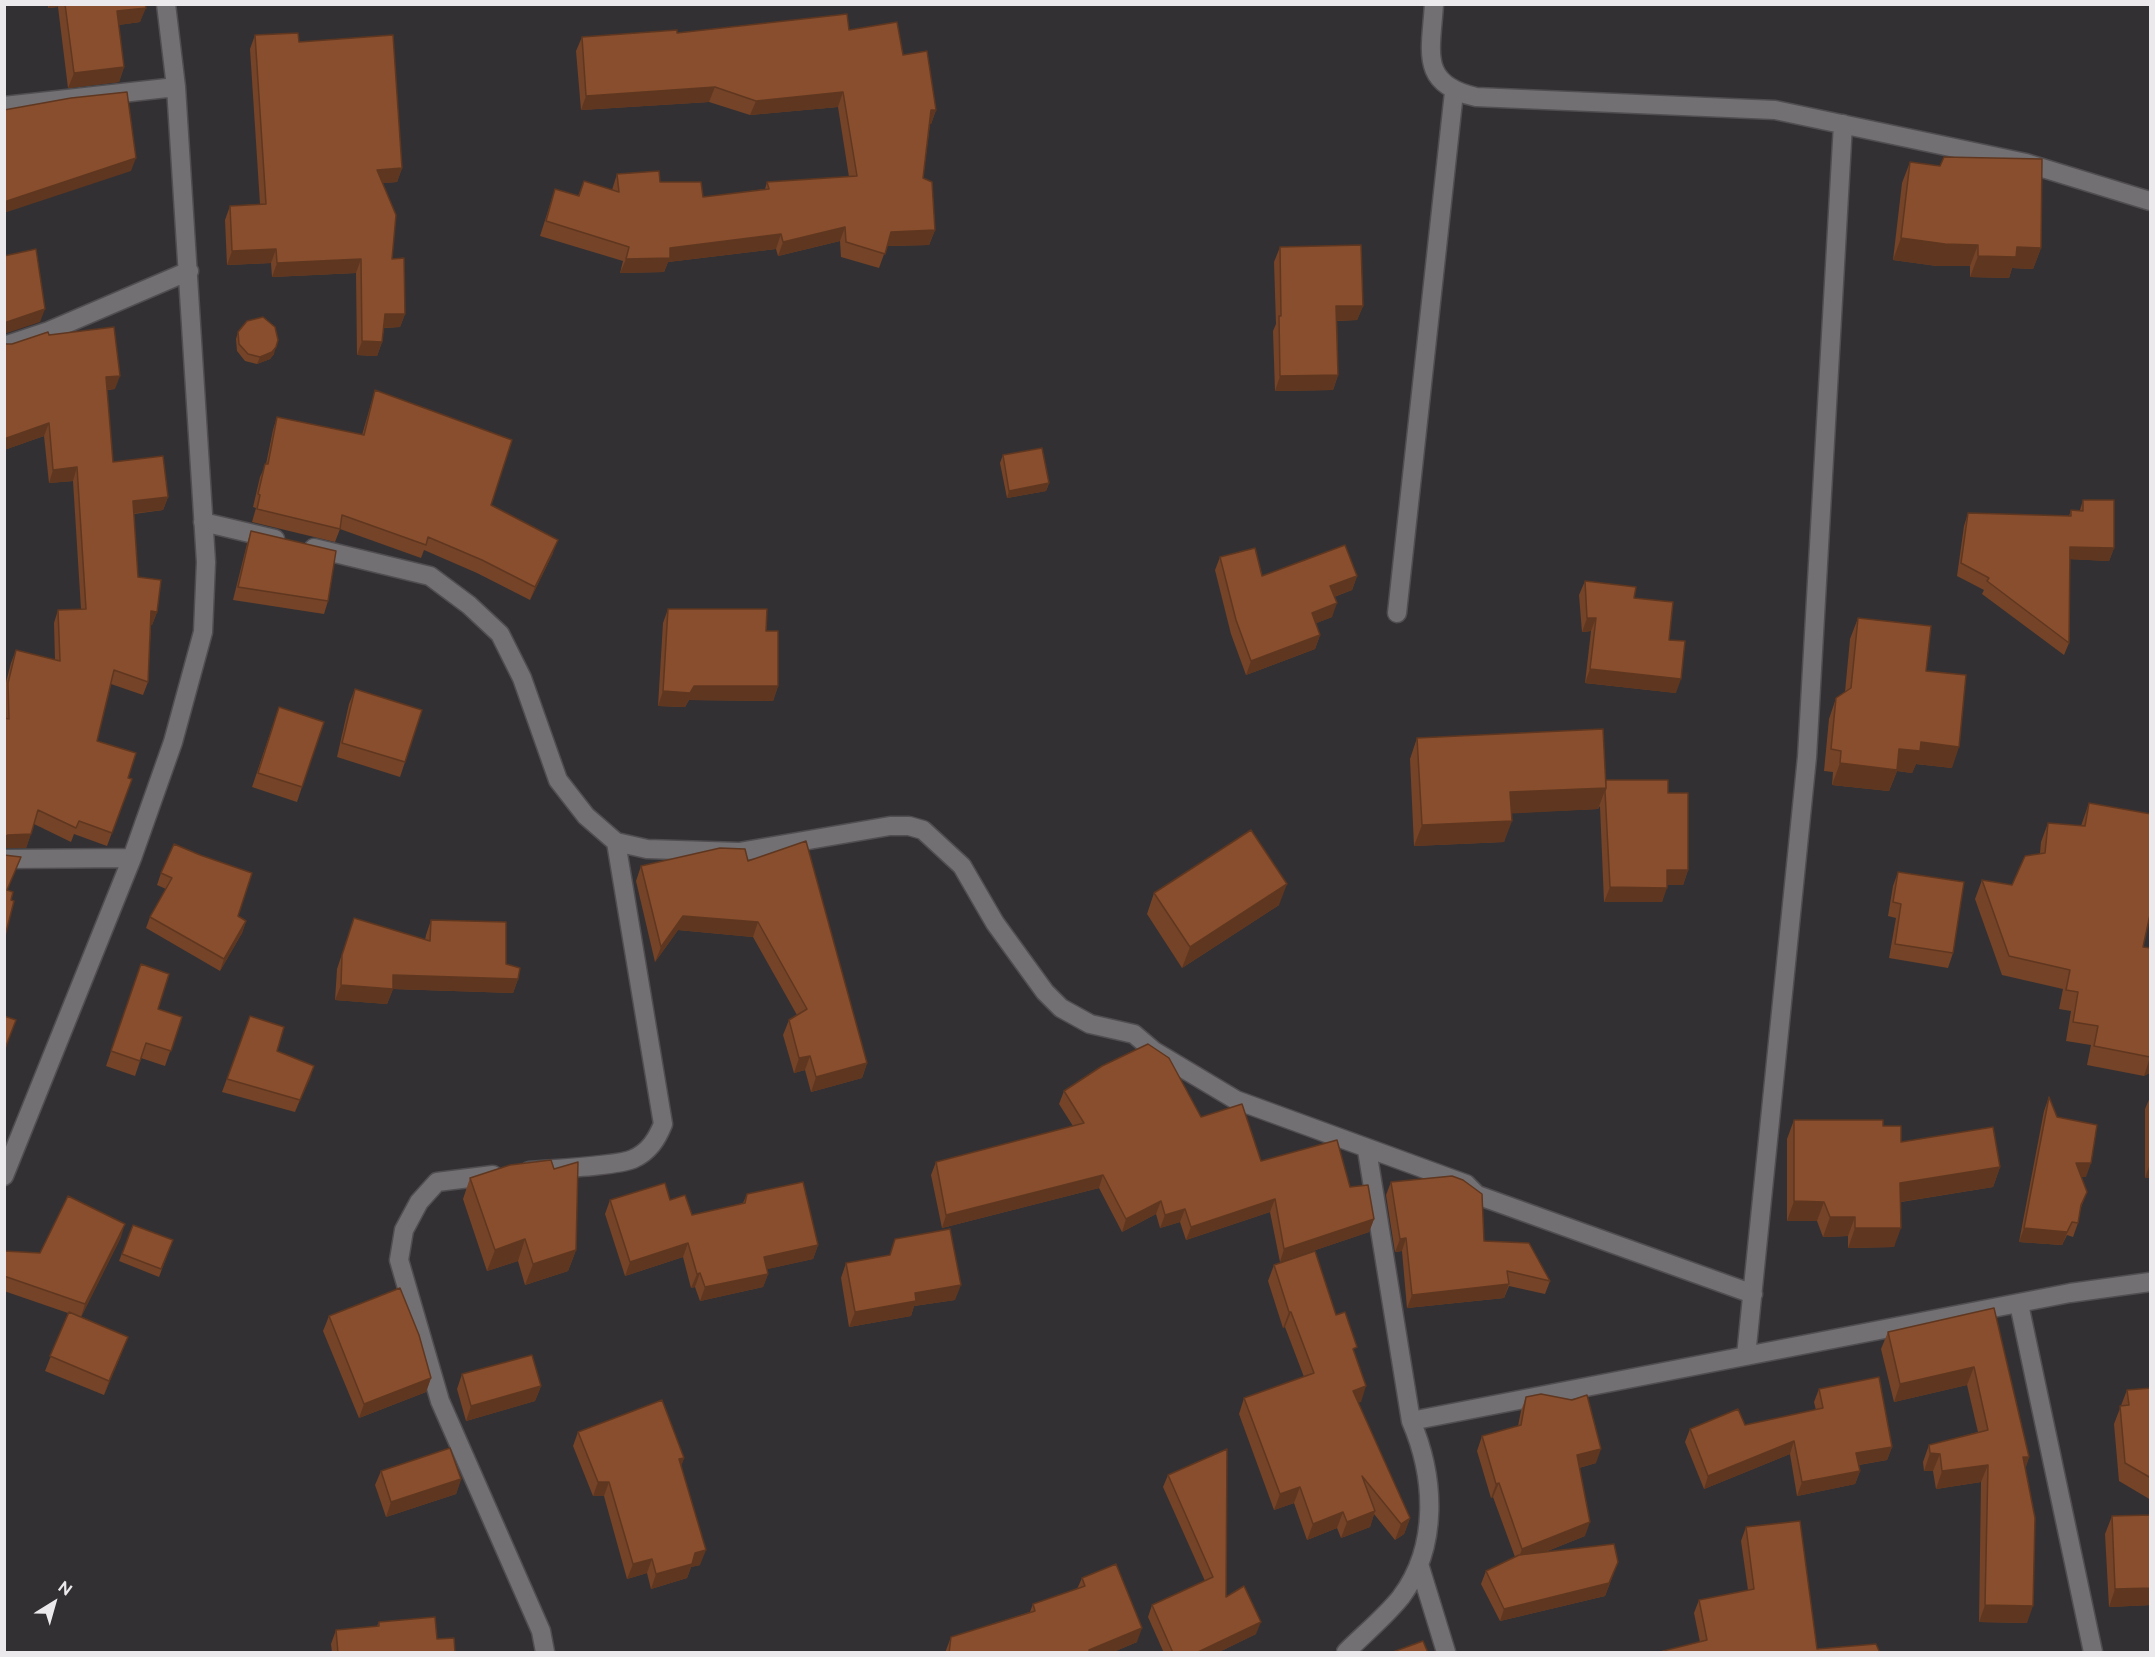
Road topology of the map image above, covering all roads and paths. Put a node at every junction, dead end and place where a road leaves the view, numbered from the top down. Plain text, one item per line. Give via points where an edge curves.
1 (166, 4) edge
2 (1434, 4) edge
3 (176, 87) junction
4 (1454, 92) junction
5 (4, 106) edge
6 (1843, 124) junction
7 (2151, 201) edge
8 (189, 271) junction
9 (4, 346) edge
10 (203, 522) junction
11 (1397, 613) dead end
12 (616, 842) junction
13 (132, 858) junction
14 (4, 859) edge
15 (1367, 1150) junction
16 (4, 1176) edge
17 (2151, 1282) edge
18 (1753, 1294) junction
19 (2019, 1304) junction
20 (1746, 1356) junction
21 (1411, 1421) junction
22 (1419, 1564) junction
23 (545, 1653) edge
24 (1346, 1653) edge
25 (1446, 1653) edge
26 (2093, 1653) edge

1 - 3 street
2 - 4 street via 1431,64 1440,81
3 - 5 street
3 - 8 street
4 - 6 street via 1476,97 1775,111
4 - 11 street
6 - 7 street via 2026,163
6 - 18 street via 1807,757
8 - 9 street via 59,327
8 - 10 street
10 - 12 street via 430,576 469,605 500,634 522,678 558,780 586,816
10 - 13 street via 206,562 202,632 174,742
12 - 15 street via 647,849 739,852 890,826 923,830 962,866 995,923 1061,1008 1090,1024 1134,1034 1154,1051 1236,1100
12 - 23 street via 663,1124 657,1138 632,1160 437,1182 419,1202 405,1230 399,1260 440,1401 541,1631
13 - 14 street
13 - 16 street
15 - 18 street via 1466,1184 1477,1195
15 - 21 street
17 - 19 street
18 - 20 street
19 - 20 street
19 - 26 street
20 - 21 street
21 - 22 street via 1421,1450 1431,1511
22 - 24 street via 1401,1597
22 - 25 street

